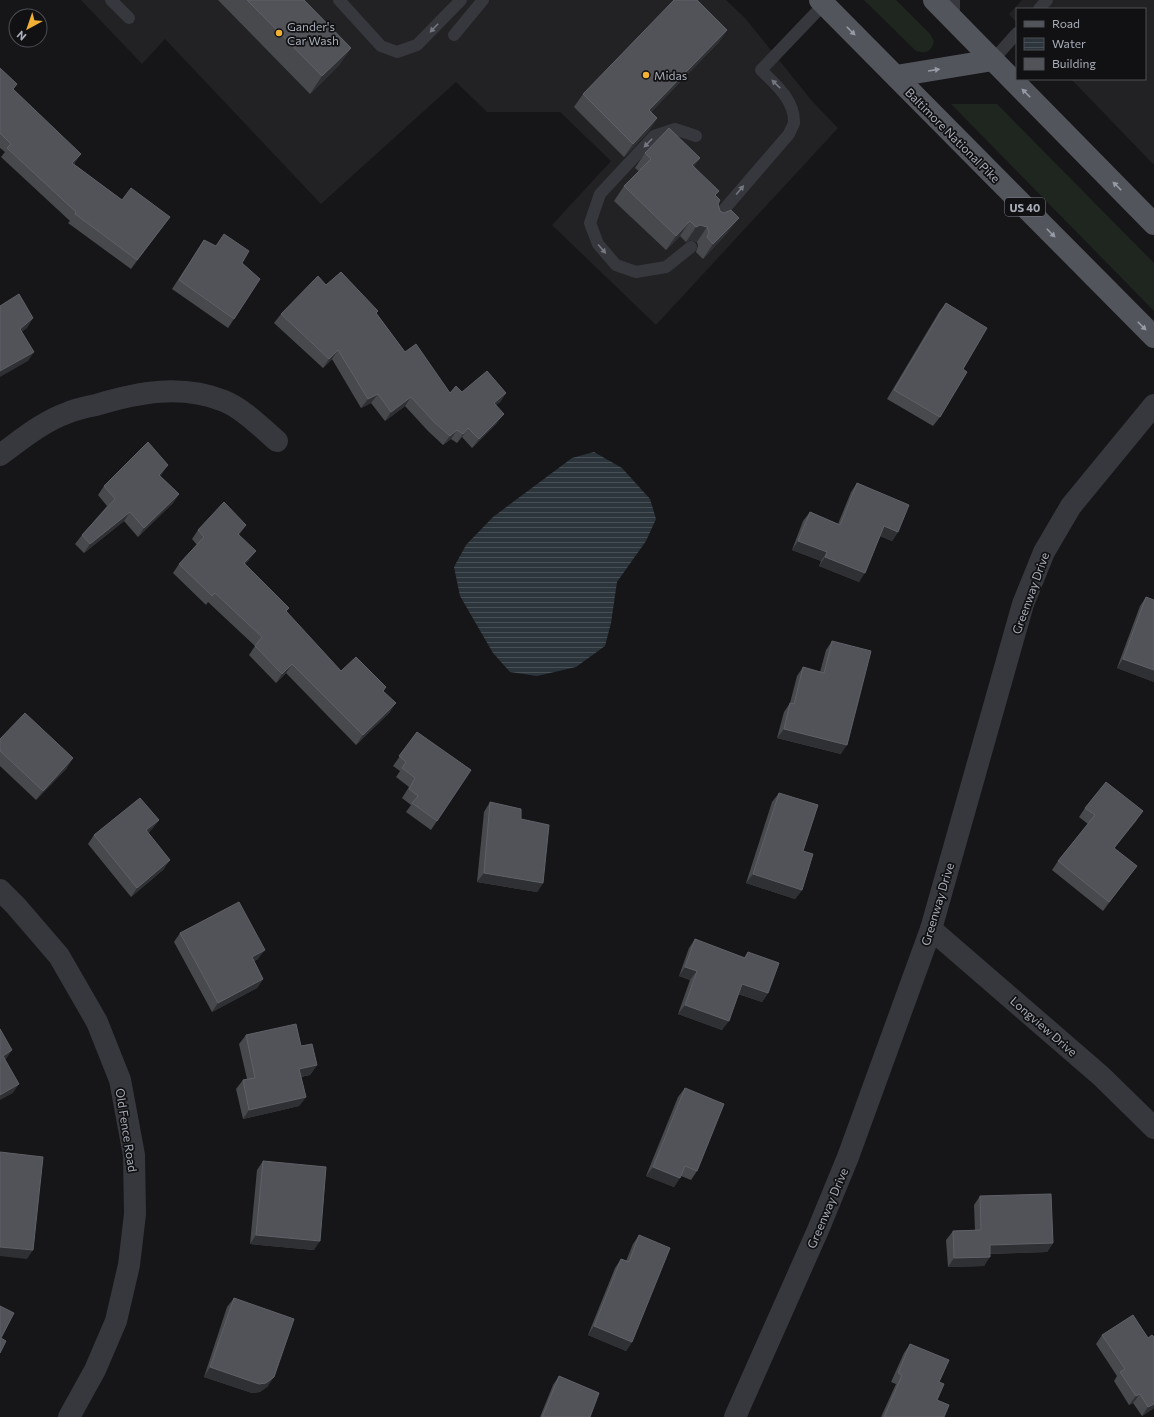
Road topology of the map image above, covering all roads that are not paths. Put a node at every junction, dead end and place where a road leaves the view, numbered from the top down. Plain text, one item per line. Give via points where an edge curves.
1 (111, 0) edge
2 (338, 0) edge
3 (461, 0) edge
4 (483, 0) edge
5 (934, 0) edge
6 (954, 0) edge
7 (1047, 0) edge
8 (822, 2) edge
9 (1040, 8) edge
10 (129, 18) dead end
11 (954, 22) junction
12 (1016, 34) edge
13 (454, 35) dead end
14 (993, 60) junction
15 (896, 76) junction
16 (696, 136) dead end
17 (1145, 210) edge
18 (715, 220) edge
19 (1154, 224) edge
20 (691, 247) dead end
21 (1154, 338) edge
22 (1154, 405) edge
23 (276, 441) dead end
24 (0, 455) edge
25 (0, 890) edge
26 (931, 928) junction
27 (1154, 1128) edge
28 (69, 1417) edge
29 (735, 1417) edge

1 - 10 lane
3 -> 2 lane via 418,45 397,52 381,46
4 - 13 lane
5 - 11 main road
6 - 11 lane
7 - 9 lane
8 -> 15 main road, Baltimore National Pike / US 40
18 -> 8 lane via 789,134 794,123 791,106 780,88 760,70
11 - 14 main road
12 - 14 lane
15 -> 14 main road
17 -> 14 main road
15 -> 21 main road, Baltimore National Pike / US 40
16 -> 20 lane via 675,129 654,136 600,194 590,223 598,244 616,265 636,272 666,267
17 - 19 main road
22 - 26 street, Greenway Drive via 1072,506 1044,552 1023,604
23 - 24 street via 251,418 225,401 190,391 147,392 66,413 33,431
25 - 28 street, Old Fence Road via 59,956 97,1022 120,1080 134,1155 135,1214 129,1265 116,1321
26 - 27 street, Longview Drive via 1102,1076
26 - 29 street, Greenway Drive via 848,1157

